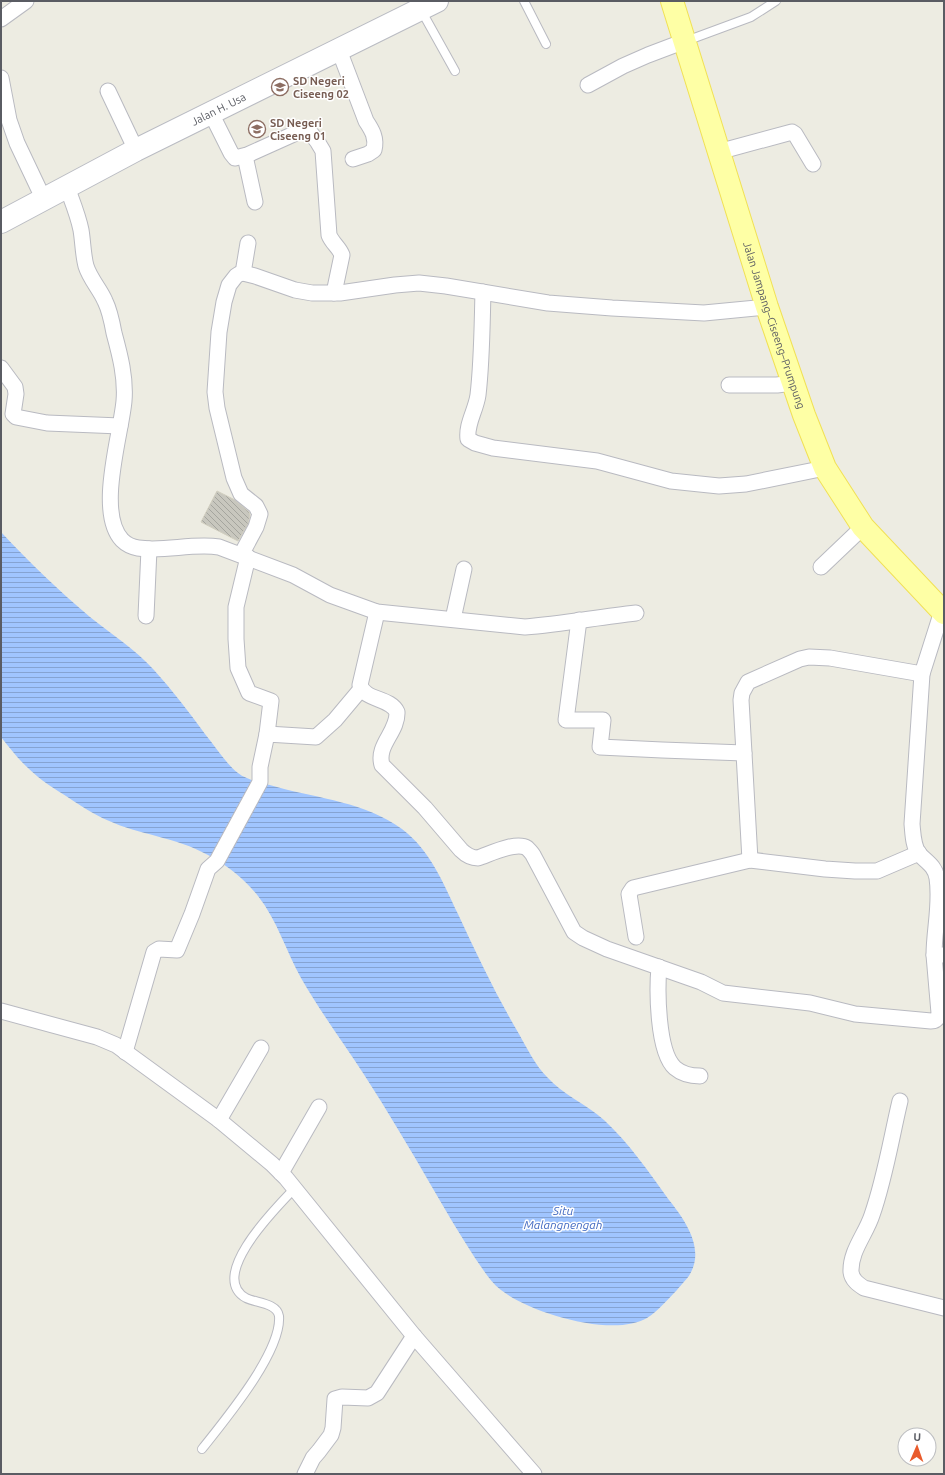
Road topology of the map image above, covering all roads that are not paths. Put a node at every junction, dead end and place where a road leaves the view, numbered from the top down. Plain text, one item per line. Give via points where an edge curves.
1 (26, 1) edge
2 (524, 1) edge
3 (672, 1) edge
4 (776, 1) edge
5 (429, 5) edge
6 (1, 19) edge
7 (685, 41) junction
8 (546, 44) dead end
9 (340, 50) junction
10 (455, 71) dead end
11 (1, 78) edge
12 (588, 85) dead end
13 (108, 91) dead end
14 (211, 113) junction
15 (136, 150) junction
16 (718, 152) junction
17 (245, 156) junction
18 (353, 159) dead end
19 (812, 164) dead end
20 (67, 187) junction
21 (44, 200) junction
22 (255, 202) dead end
23 (1, 222) edge
24 (248, 243) dead end
25 (243, 273) junction
26 (483, 292) junction
27 (334, 293) junction
28 (767, 307) junction
29 (1, 368) edge
30 (793, 383) junction
31 (729, 385) dead end
32 (120, 426) junction
33 (825, 468) junction
34 (863, 527) junction
35 (149, 549) junction
36 (244, 556) junction
37 (821, 567) dead end
38 (464, 569) dead end
39 (377, 612) junction
40 (943, 612) edge
41 (636, 613) dead end
42 (146, 616) dead end
43 (453, 619) junction
44 (579, 620) junction
45 (922, 674) junction
46 (361, 689) junction
47 (267, 734) junction
48 (744, 753) junction
49 (919, 853) junction
50 (750, 860) junction
51 (636, 937) dead end
52 (939, 955) edge
53 (659, 967) junction
54 (1, 1012) edge
55 (261, 1048) dead end
56 (125, 1052) junction
57 (700, 1076) dead end
58 (900, 1101) dead end
59 (319, 1107) dead end
60 (219, 1120) junction
61 (281, 1173) junction
62 (294, 1189) junction
63 (944, 1308) edge
64 (414, 1336) junction
65 (202, 1449) dead end
66 (305, 1474) edge
67 (534, 1474) edge

1 - 6 street
2 - 8 lane
3 - 7 main road, Jalan Jampang–Ciseeng–Prumpung
4 - 7 lane via 751,17
5 - 9 street, Jalan H. Usa
5 - 10 lane
7 - 12 street via 648,54
7 - 16 main road, Jalan Jampang–Ciseeng–Prumpung
9 - 14 street, Jalan H. Usa
9 - 18 street via 376,142 374,150
11 - 21 street via 9,120 17,143
13 - 15 street
14 - 15 street, Jalan H. Usa
14 - 17 street via 233,156
15 - 20 street, Jalan H. Usa
16 - 19 street via 792,132
16 - 28 main road, Jalan Jampang–Ciseeng–Prumpung
17 - 22 street
17 - 27 street via 305,129 310,131 321,146 329,235 342,255
20 - 21 street, Jalan H. Usa
20 - 32 street via 80,229 86,266 108,308 118,346 124,387
21 - 23 street, Jalan H. Usa
24 - 25 street
25 - 27 street via 295,290
25 - 36 street via 232,280 225,296 219,332 215,392 236,482 241,494 256,506 260,514
26 - 27 street via 419,283
26 - 28 street via 548,303 704,314
26 - 33 street via 478,396 467,431 468,439 474,443 493,448 597,461 671,481 719,486 746,484
28 - 30 main road, Jalan Jampang–Ciseeng–Prumpung
29 - 32 street via 15,387 16,417 46,423
30 - 31 street
30 - 33 main road, Jalan Jampang–Ciseeng–Prumpung
32 - 35 street via 110,489 114,523 121,539 128,545
33 - 34 main road, Jalan Jampang–Ciseeng–Prumpung
34 - 37 street
34 - 40 main road, Jalan Jampang–Ciseeng–Prumpung
35 - 36 street via 207,545
35 - 42 street
36 - 39 street via 293,575 330,595
36 - 47 street via 236,607 238,668 249,693 270,701
38 - 43 street
39 - 43 street
39 - 46 street
40 - 45 street
41 - 44 street
43 - 44 street via 525,627
44 - 48 street via 566,720 603,720 600,747
45 - 48 street via 830,658 809,657 748,682 742,693
45 - 49 street via 912,824 914,843
46 - 47 street via 335,720 316,737
46 - 53 street via 391,705 397,712 395,725 382,748 382,765 425,808 467,856 473,858 510,847 527,848 534,855 574,932 607,948
47 - 56 street via 260,767 260,782 217,861 208,869 177,950 160,949 154,952
48 - 50 street
49 - 50 street via 877,871 825,869
49 - 52 street via 932,865 937,878 938,903 934,942
50 - 51 street via 633,888 629,894
52 - 53 street via 939,1013 935,1021 855,1014 810,1003 733,995
53 - 57 street via 657,987 660,1028 668,1060 674,1068 683,1073
54 - 56 street via 97,1037
55 - 60 street
56 - 60 street
58 - 63 street via 874,1210 857,1247 851,1273 856,1283 864,1288
59 - 61 street
60 - 61 street
61 - 62 street
62 - 64 street
62 - 65 lane via 249,1240 238,1262 234,1280 236,1289 246,1298 271,1306 277,1311 278,1329 260,1369 242,1398
64 - 66 street via 377,1393 368,1398 335,1399 331,1435 313,1458
64 - 67 street

